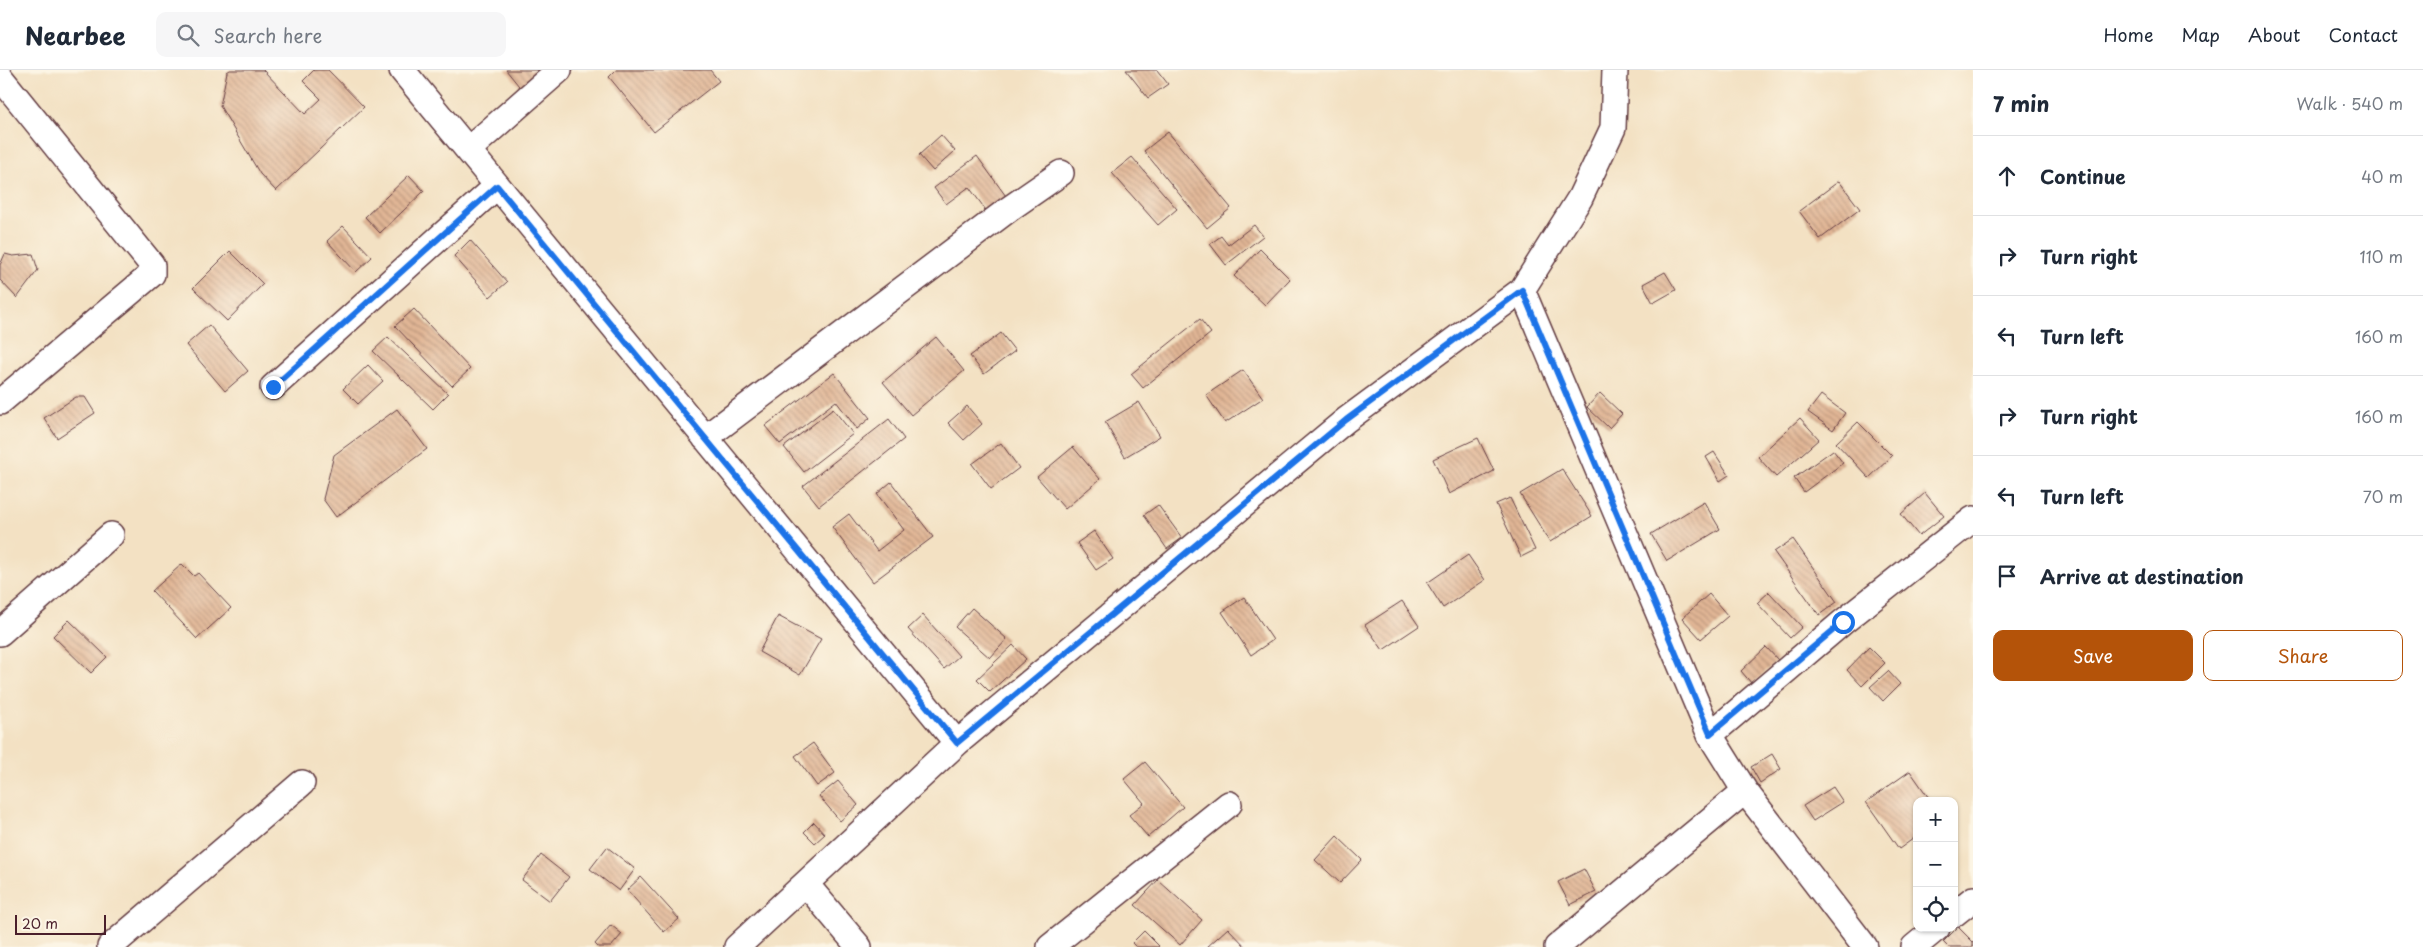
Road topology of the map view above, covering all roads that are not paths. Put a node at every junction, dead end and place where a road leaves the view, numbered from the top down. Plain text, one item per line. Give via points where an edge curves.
1 (402, 70) edge
2 (559, 70) edge
3 (1615, 70) edge
4 (0, 77) edge
5 (468, 150) junction
6 (1061, 173) dead end
7 (497, 186) junction
8 (1522, 290) junction
9 (273, 387) dead end
10 (0, 402) edge
11 (705, 438) junction
12 (1973, 519) edge
13 (111, 535) dead end
14 (0, 633) edge
15 (1710, 734) junction
16 (957, 743) junction
17 (302, 783) dead end
18 (1745, 791) junction
19 (1229, 804) dead end
20 (806, 884) junction
21 (1973, 899) edge
22 (1958, 911) edge
23 (1932, 932) edge
24 (110, 947) edge
25 (737, 947) edge
26 (859, 947) edge
27 (1050, 947) edge
28 (1557, 947) edge
29 (1865, 947) edge
30 (1914, 947) edge

1 - 5 street
2 - 5 street
3 - 8 street via 1613,128 1580,198
4 - 10 street via 152,265 152,274
5 - 7 street
6 - 11 street
7 - 9 street
7 - 11 street
8 - 15 street
8 - 16 street via 1346,420
11 - 16 street
12 - 15 street via 1843,622
13 - 14 street
15 - 18 street
16 - 20 street
17 - 24 street
18 - 28 street
18 - 29 street
19 - 27 street
20 - 25 street
20 - 26 street
21 - 22 street
23 - 30 street

